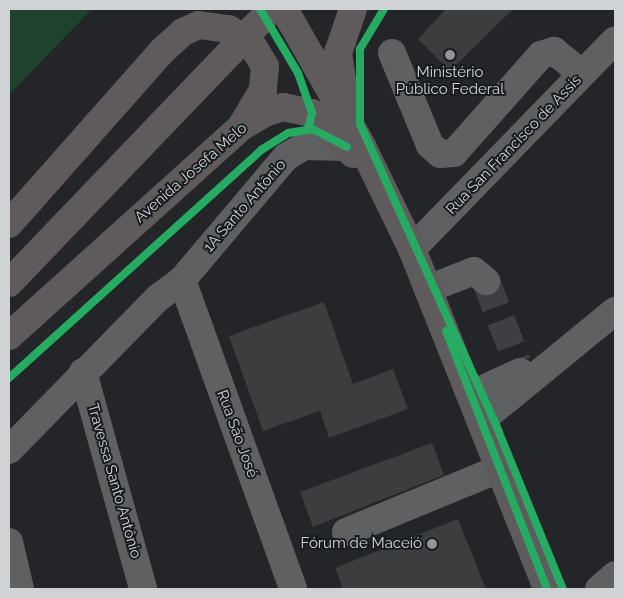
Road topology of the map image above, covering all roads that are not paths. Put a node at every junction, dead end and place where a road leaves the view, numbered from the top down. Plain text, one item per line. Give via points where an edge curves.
1 (272, 9) edge
2 (284, 9) edge
3 (353, 9) edge
4 (183, 20) edge
5 (615, 40) edge
6 (392, 54) dead end
7 (582, 74) junction
8 (241, 127) junction
9 (347, 134) junction
10 (9, 224) edge
11 (412, 249) junction
12 (182, 280) junction
13 (486, 280) dead end
14 (9, 283) edge
15 (428, 289) junction
16 (615, 311) edge
17 (9, 336) edge
18 (84, 372) junction
19 (521, 373) junction
20 (472, 394) junction
21 (483, 419) junction
22 (9, 450) edge
23 (501, 468) junction
24 (346, 532) dead end
25 (9, 542) edge
26 (615, 575) edge
27 (20, 589) edge
28 (143, 589) edge
29 (293, 589) edge
30 (547, 589) edge
31 (600, 589) edge

1 - 14 main road via 198,82
2 - 9 main road via 335,98
3 - 9 main road via 346,18 338,53
4 - 8 main road via 216,24 248,43 265,66 259,98
4 - 10 main road via 162,51
5 - 7 street, Rua San Francisco de Assis
6 - 7 street via 430,145 440,154 454,153 541,55 554,51
7 - 11 street, Rua San Francisco de Assis
8 - 9 main road, Avenida Josefa Melo via 267,112 298,107
8 - 17 main road, Avenida Josefa Melo
9 - 11 main road, Avenida Josefa Melo via 382,184
9 - 12 street, 1A Santo Antônio via 304,146 286,157
11 - 15 main road, Avenida Josefa Melo
12 - 18 street, 1A Santo Antônio
12 - 29 street, Rua São José
13 - 15 street via 474,271
15 - 20 main road, Avenida Josefa Melo
16 - 19 street
18 - 22 street, 1A Santo Antônio
18 - 28 street, Travessa Santo Antônio
19 - 20 street
19 - 21 street
20 - 21 main road, Avenida Josefa Melo
21 - 23 main road, Avenida Josefa Melo
23 - 24 street
23 - 30 main road, Avenida Josefa Melo
25 - 27 street
26 - 31 street

